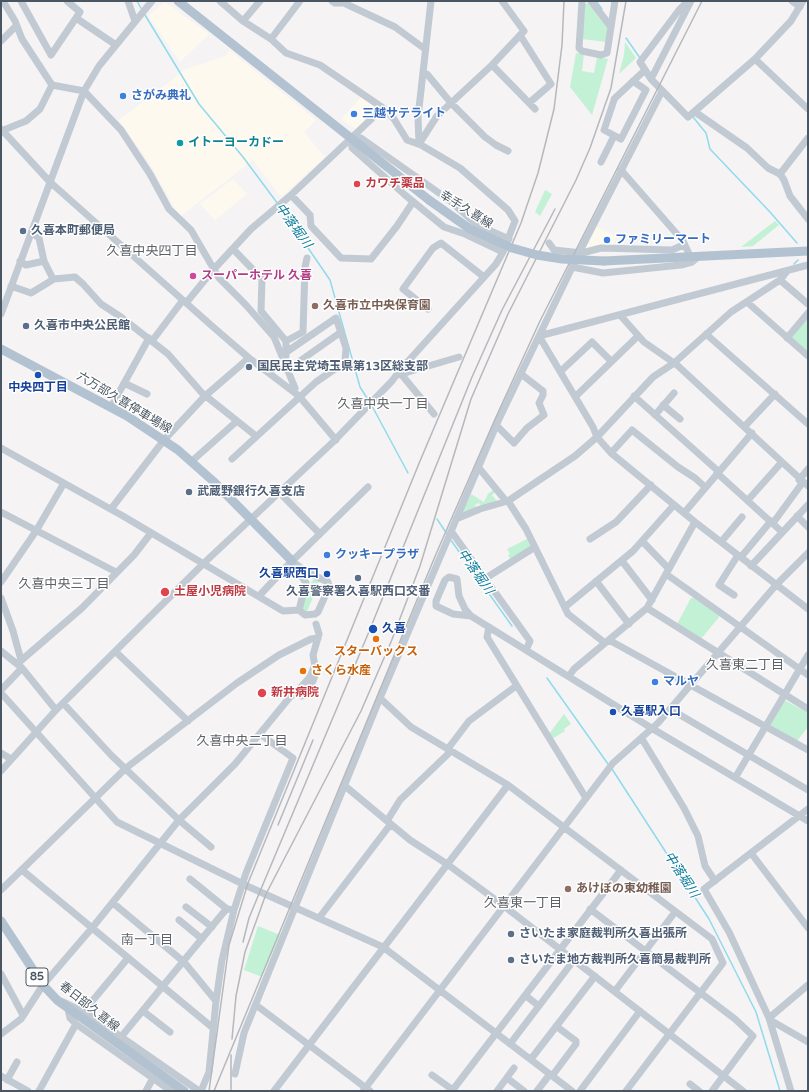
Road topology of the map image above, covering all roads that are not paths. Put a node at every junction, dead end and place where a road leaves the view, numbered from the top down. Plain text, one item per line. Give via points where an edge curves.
1 (20, 1) edge
2 (67, 1) edge
3 (128, 1) edge
4 (152, 1) edge
5 (178, 1) edge
6 (220, 1) edge
7 (260, 1) edge
8 (300, 1) edge
9 (332, 1) edge
10 (431, 1) edge
11 (502, 1) edge
12 (582, 1) edge
13 (591, 1) edge
14 (616, 1) edge
15 (689, 1) edge
16 (792, 1) edge
17 (801, 4) edge
18 (4, 5) edge
19 (76, 18) junction
20 (135, 21) junction
21 (243, 21) junction
22 (16, 26) junction
23 (611, 27) junction
24 (520, 35) junction
25 (271, 39) junction
26 (1, 41) edge
27 (116, 45) junction
28 (425, 49) junction
29 (755, 59) junction
30 (492, 66) junction
31 (645, 70) junction
32 (424, 72) junction
33 (651, 79) junction
34 (633, 81) junction
35 (52, 85) junction
36 (662, 90) junction
37 (84, 91) junction
38 (451, 104) junction
39 (383, 108) junction
40 (808, 109) edge
41 (695, 112) junction
42 (2, 130) edge
43 (614, 136) junction
44 (350, 138) junction
45 (808, 138) edge
46 (419, 144) junction
47 (508, 151) dead end
48 (601, 162) dead end
49 (621, 170) junction
50 (780, 174) junction
51 (50, 182) junction
52 (291, 195) junction
53 (413, 202) junction
54 (808, 219) edge
55 (31, 232) junction
56 (509, 239) junction
57 (549, 243) dead end
58 (685, 246) junction
59 (233, 249) junction
60 (808, 251) edge
61 (503, 252) junction
62 (579, 253) junction
63 (694, 256) junction
64 (308, 258) dead end
65 (20, 261) junction
66 (44, 261) junction
67 (808, 265) edge
68 (572, 267) junction
69 (213, 270) junction
70 (787, 271) junction
71 (484, 277) junction
72 (54, 279) junction
73 (780, 280) junction
74 (11, 286) junction
75 (184, 302) junction
76 (747, 302) junction
77 (808, 304) edge
78 (428, 309) dead end
79 (808, 313) edge
80 (1, 314) edge
81 (620, 315) junction
82 (341, 332) junction
83 (706, 334) junction
84 (539, 336) junction
85 (638, 336) junction
86 (787, 338) junction
87 (150, 340) junction
88 (284, 348) junction
89 (1, 349) edge
90 (808, 356) edge
91 (459, 357) dead end
92 (249, 358) junction
93 (611, 361) junction
94 (674, 363) junction
95 (290, 368) junction
96 (561, 371) junction
97 (521, 374) junction
98 (400, 375) junction
99 (124, 383) junction
100 (294, 389) junction
101 (674, 393) dead end
102 (147, 394) dead end
103 (775, 394) junction
104 (205, 396) junction
105 (300, 396) junction
106 (576, 396) junction
107 (634, 396) junction
108 (663, 405) junction
109 (111, 407) junction
110 (434, 414) dead end
111 (655, 415) junction
112 (680, 419) dead end
113 (237, 421) junction
114 (808, 424) edge
115 (497, 426) junction
116 (745, 426) junction
117 (752, 433) junction
118 (256, 436) junction
119 (597, 437) junction
120 (164, 440) junction
121 (336, 440) junction
122 (1, 448) edge
123 (611, 453) junction
124 (232, 459) dead end
125 (192, 461) junction
126 (781, 463) junction
127 (479, 468) junction
128 (808, 469) edge
129 (717, 472) junction
130 (64, 483) junction
131 (803, 483) edge
132 (651, 485) junction
133 (368, 487) dead end
134 (705, 487) junction
135 (280, 493) junction
136 (748, 500) junction
137 (507, 501) junction
138 (674, 505) junction
139 (808, 505) edge
140 (111, 509) junction
141 (1, 512) edge
142 (684, 513) junction
143 (798, 516) junction
144 (742, 517) dead end
145 (456, 518) junction
146 (251, 520) junction
147 (695, 522) junction
148 (772, 522) junction
149 (808, 527) edge
150 (36, 532) junction
151 (451, 532) junction
152 (782, 532) junction
153 (151, 533) junction
154 (320, 534) junction
155 (590, 539) dead end
156 (642, 541) junction
157 (721, 542) junction
158 (535, 547) junction
159 (808, 553) edge
160 (739, 556) junction
161 (292, 561) junction
162 (622, 561) junction
163 (204, 564) junction
164 (751, 566) junction
165 (116, 572) junction
166 (667, 572) junction
167 (316, 576) junction
168 (486, 578) junction
169 (596, 581) junction
170 (1, 582) edge
171 (306, 585) junction
172 (776, 585) junction
173 (734, 594) dead end
174 (259, 596) junction
175 (1, 598) edge
176 (652, 600) junction
177 (565, 608) junction
178 (647, 608) junction
179 (808, 609) edge
180 (299, 610) junction
181 (318, 612) junction
182 (305, 615) junction
183 (471, 616) junction
184 (316, 624) junction
185 (629, 624) junction
186 (489, 627) junction
187 (740, 627) junction
188 (318, 638) junction
189 (606, 642) junction
190 (526, 650) junction
191 (1, 651) edge
192 (116, 652) junction
193 (718, 652) junction
194 (808, 655) edge
195 (20, 664) junction
196 (314, 667) junction
197 (800, 669) junction
198 (808, 675) edge
199 (569, 676) junction
200 (689, 685) junction
201 (516, 686) junction
202 (1, 692) edge
203 (298, 692) junction
204 (785, 694) junction
205 (380, 698) junction
206 (63, 703) junction
207 (670, 709) junction
208 (808, 709) edge
209 (56, 710) junction
210 (188, 721) junction
211 (765, 727) junction
212 (652, 729) junction
213 (36, 732) junction
214 (260, 734) junction
215 (642, 739) junction
216 (808, 750) edge
217 (450, 751) junction
218 (1, 754) edge
219 (748, 755) junction
220 (11, 759) junction
221 (126, 768) junction
222 (1, 771) edge
223 (735, 778) junction
224 (508, 785) junction
225 (345, 786) junction
226 (808, 790) edge
227 (94, 798) junction
228 (586, 798) junction
229 (808, 809) edge
230 (801, 816) junction
231 (179, 820) junction
232 (808, 820) edge
233 (388, 823) junction
234 (564, 827) junction
235 (160, 843) junction
236 (211, 847) dead end
237 (751, 853) junction
238 (447, 864) junction
239 (22, 870) junction
240 (621, 870) junction
241 (190, 879) dead end
242 (715, 881) junction
243 (242, 884) junction
244 (1, 890) edge
245 (112, 903) junction
246 (186, 906) dead end
247 (504, 906) junction
248 (296, 908) junction
249 (231, 910) junction
250 (590, 910) junction
251 (675, 912) junction
252 (319, 918) junction
253 (178, 920) dead end
254 (1, 921) edge
255 (212, 927) junction
256 (92, 928) junction
257 (808, 928) edge
258 (202, 939) junction
259 (383, 947) junction
260 (560, 949) junction
261 (646, 951) junction
262 (128, 958) junction
263 (574, 960) junction
264 (184, 962) junction
265 (1, 974) edge
266 (595, 976) junction
267 (43, 985) junction
268 (808, 985) edge
269 (163, 987) junction
270 (440, 990) junction
271 (615, 991) junction
272 (701, 993) junction
273 (526, 996) junction
274 (57, 1000) junction
275 (216, 1001) junction
276 (256, 1005) junction
277 (539, 1006) junction
278 (68, 1009) junction
279 (84, 1011) junction
280 (143, 1011) junction
281 (640, 1011) junction
282 (23, 1015) junction
283 (770, 1019) junction
284 (76, 1024) junction
285 (556, 1026) junction
286 (213, 1028) junction
287 (170, 1032) dead end
288 (496, 1033) junction
289 (1, 1034) edge
290 (668, 1035) junction
291 (122, 1037) junction
292 (808, 1042) edge
293 (510, 1044) junction
294 (309, 1045) junction
295 (531, 1059) junction
296 (17, 1062) dead end
297 (514, 1068) dead end
298 (153, 1074) junction
299 (235, 1074) dead end
300 (432, 1075) dead end
301 (551, 1075) junction
302 (724, 1076) junction
303 (4, 1078) edge
304 (507, 1078) junction
305 (690, 1084) dead end
306 (366, 1090) edge
307 (453, 1090) edge
308 (28, 1091) edge
309 (39, 1091) edge
310 (146, 1091) edge
311 (171, 1091) edge
312 (184, 1091) edge
313 (200, 1091) edge
314 (274, 1091) edge
315 (497, 1091) edge
316 (524, 1091) edge
317 (537, 1091) edge
318 (572, 1091) edge
319 (580, 1091) edge
320 (626, 1091) edge
321 (698, 1091) edge
322 (712, 1091) edge
323 (743, 1091) edge
324 (791, 1091) edge

1 - 18 street
1 - 19 street via 51,55
2 - 19 street via 80,12
3 - 20 street
4 - 20 street
5 - 44 main road, 幸手久喜線
6 - 21 street
7 - 21 street
8 - 25 street
9 - 28 street via 344,3 395,27
10 - 28 street
11 - 24 street via 524,29
12 - 23 street via 580,50 605,54
13 - 23 street
14 - 23 street
15 - 31 street via 679,10 640,62
15 - 33 street
16 - 17 street
17 - 29 street via 784,30
18 - 22 street via 16,20
19 - 27 street
20 - 27 street
21 - 25 street
22 - 26 street
22 - 35 street
24 - 30 street
24 - 30 street via 551,84 532,106
25 - 39 street via 286,53 320,65
27 - 37 street
28 - 32 street
29 - 40 street
29 - 41 street
30 - 38 street
31 - 33 street
31 - 34 street
32 - 38 street
32 - 46 street via 418,117
33 - 36 street
34 - 43 street via 614,100 604,130
34 - 43 street via 646,90 621,139
35 - 37 street
35 - 42 street via 40,109 26,121
36 - 41 street via 688,117
36 - 49 street
37 - 51 street
37 - 69 street via 121,130 169,209 191,230
38 - 46 street via 437,116
38 - 47 street via 496,145
39 - 44 street
39 - 46 street via 394,119 407,140
41 - 50 street via 747,148 768,168
42 - 51 street
43 - 48 street
44 - 52 street
44 - 53 street via 352,148
44 - 56 street via 360,138 449,200 477,225
44 - 63 main road, 幸手久喜線, bridge via 470,229 512,248 562,259 604,261
45 - 50 street
46 - 56 street via 460,168 508,210 515,221
49 - 58 street
49 - 62 street
50 - 54 street via 790,196
51 - 55 street
51 - 75 street
52 - 53 street via 310,215 311,226 341,258 371,259
52 - 59 street via 251,229
53 - 61 street via 444,227
55 - 65 street
55 - 66 street via 39,238
56 - 61 street
57 - 62 street via 554,250
58 - 62 street via 672,250 602,248
58 - 63 street
59 - 69 street
59 - 88 street via 262,279 261,311
60 - 63 main road, 幸手久喜線
61 - 71 street
62 - 68 street
63 - 68 street via 692,262 681,265 603,273
64 - 88 street via 305,267 303,329 301,334
65 - 66 street via 26,265
65 - 74 street
66 - 72 street
67 - 70 street
68 - 84 street
69 - 75 street
69 - 88 street
70 - 73 street
70 - 81 street
71 - 78 street via 441,243 433,248 403,289
71 - 98 street via 401,369
72 - 74 street via 31,293
72 - 87 street via 75,278 101,304
73 - 76 street
73 - 77 street
74 - 80 street
75 - 87 street
75 - 92 street
76 - 83 street
76 - 86 street
79 - 86 street
81 - 84 street
81 - 85 street
82 - 88 street via 336,318
82 - 95 street
82 - 105 street via 346,348 346,362
83 - 94 street
83 - 103 street
84 - 96 street
84 - 97 street
85 - 93 street
85 - 94 street
86 - 90 street
87 - 99 street
87 - 104 street via 168,354
88 - 95 street
88 - 100 street
89 - 109 main road, 六万部久喜停車場線
91 - 98 street
92 - 100 street
92 - 104 street
93 - 96 street via 592,342
93 - 106 street
94 - 107 street via 653,377
94 - 116 street
95 - 100 street via 297,384
96 - 106 street
97 - 115 street
97 - 115 street via 543,391 539,403 544,415 527,428 514,443
98 - 110 street
98 - 121 street
99 - 102 street
99 - 109 street
100 - 105 street
101 - 108 street
103 - 114 street
103 - 116 street
104 - 113 street
104 - 120 street
105 - 118 street
105 - 121 street
106 - 119 street
107 - 111 street
107 - 119 street
108 - 111 street
108 - 112 street
109 - 120 main road, 六万部久喜停車場線
111 - 129 street
113 - 118 street
113 - 125 street
115 - 127 street
116 - 117 street
117 - 126 street
117 - 129 street
118 - 124 street
119 - 123 street
119 - 137 street via 575,456
120 - 125 main road, 六万部久喜停車場線
120 - 140 street
121 - 135 street
122 - 130 street
123 - 132 street
123 - 134 street via 632,430
125 - 146 main road, 六万部久喜停車場線
126 - 131 street
126 - 136 street
127 - 137 street
127 - 145 street
128 - 131 street
129 - 134 street
129 - 136 street
130 - 140 street
130 - 150 street
131 - 148 street
132 - 138 street
132 - 155 street via 616,522
133 - 154 street
134 - 142 street
135 - 146 street
135 - 154 street
136 - 148 street
137 - 145 street
137 - 158 street
138 - 142 street
138 - 156 street
139 - 143 street
140 - 153 street
141 - 150 street
142 - 147 street
143 - 149 street
143 - 152 street
144 - 157 street
145 - 151 street
146 - 161 main road, 六万部久喜停車場線
146 - 163 street
147 - 157 street
147 - 166 street
148 - 152 street
148 - 160 street
150 - 165 street
150 - 170 street
151 - 168 street
151 - 205 street
152 - 164 street
153 - 163 street
153 - 165 street
154 - 161 street
156 - 162 street
156 - 166 street
157 - 160 street
158 - 168 street
158 - 177 street
159 - 172 street
160 - 164 street
160 - 173 street via 719,585
161 - 167 street
161 - 171 street via 305,578
161 - 174 street
162 - 169 street
162 - 176 street
163 - 174 street
163 - 192 street
164 - 172 street
165 - 195 street via 65,624
166 - 176 street
166 - 187 street
167 - 171 street
167 - 181 street via 327,580 329,585
168 - 190 street via 530,641
169 - 177 street
169 - 185 street
171 - 180 street
172 - 179 street
172 - 187 street
174 - 180 street via 283,611
175 - 195 street
176 - 178 street
177 - 189 street via 568,614
178 - 185 street
178 - 193 street
180 - 182 street
181 - 182 street via 312,616
181 - 184 street
182 - 184 street
183 - 183 street via 453,614 436,606 445,580 449,577 457,579 459,596
183 - 186 street
184 - 188 street
185 - 189 street
186 - 190 street
186 - 201 street via 487,636
187 - 193 street
187 - 197 street
188 - 196 street via 313,655
188 - 210 street via 279,655
189 - 199 street
189 - 200 street
190 - 199 street
191 - 195 street
192 - 206 street
192 - 210 street
193 - 200 street
193 - 204 street
194 - 197 street
195 - 202 street
195 - 209 street
196 - 203 street via 310,677
196 - 203 street via 316,673 308,694 304,697
197 - 198 street
197 - 204 street
199 - 212 street
200 - 207 street
200 - 211 street
201 - 217 street via 469,721 450,746
201 - 228 street
202 - 213 street
203 - 214 street via 293,694
204 - 208 street
204 - 211 street
205 - 217 street via 411,727
205 - 225 street
206 - 209 street
206 - 221 street
207 - 212 street
207 - 219 street
209 - 213 street
210 - 221 street
211 - 216 street
211 - 219 street
212 - 215 street
212 - 223 street
213 - 220 street
213 - 227 street
214 - 231 street via 235,764
214 - 243 street via 293,758
215 - 228 street via 613,764
215 - 242 street via 684,808 698,836 704,866
217 - 224 street
217 - 233 street via 400,800
218 - 220 street
219 - 223 street
219 - 226 street
220 - 222 street
221 - 227 street
221 - 231 street
223 - 230 street
224 - 234 street
224 - 238 street
225 - 233 street
225 - 248 street
227 - 235 street via 121,824
227 - 239 street
228 - 234 street
229 - 230 street
230 - 232 street
230 - 237 street
231 - 235 street
231 - 236 street
233 - 238 street
233 - 252 street
234 - 240 street
234 - 247 street
235 - 243 street
235 - 245 street
237 - 242 street
237 - 257 street
238 - 247 street
238 - 259 street
239 - 244 street
239 - 256 street
240 - 250 street
240 - 251 street
241 - 249 street
242 - 283 street via 704,889 705,892 729,932
243 - 248 street
243 - 249 street
245 - 256 street
245 - 264 street
246 - 255 street
247 - 260 street
247 - 270 street
248 - 252 street
248 - 276 street
249 - 255 street
249 - 275 street
250 - 260 street
250 - 261 street
251 - 261 street
251 - 272 street via 712,939 723,962
252 - 259 street
253 - 258 street
254 - 267 main road, 春日部久喜線 / 85
255 - 258 street
256 - 262 street
256 - 267 street
258 - 264 street
259 - 270 street
259 - 294 street
260 - 263 street
260 - 273 street
261 - 271 street
261 - 272 street
262 - 269 street
262 - 279 street
263 - 266 street
263 - 277 street
264 - 269 street
264 - 275 street
265 - 282 street
266 - 271 street
266 - 285 street
267 - 274 main road, 春日部久喜線 / 85
267 - 282 street
268 - 283 street
269 - 280 street
269 - 286 street
270 - 288 street
270 - 306 street
271 - 281 street
272 - 290 street
272 - 302 street via 753,1036
273 - 277 street
273 - 288 street
274 - 278 main road, 春日部久喜線 / 85
274 - 279 street
275 - 286 street
276 - 294 street
276 - 299 street via 243,1035
277 - 293 street
278 - 284 street via 70,1018
278 - 298 main road, 春日部久喜線 / 85
279 - 291 street
280 - 287 street
280 - 291 street
281 - 290 street
281 - 319 street
282 - 289 street
283 - 292 street
283 - 324 street
284 - 298 street
284 - 309 street
285 - 295 street
285 - 301 street via 576,1041 576,1044
286 - 313 street via 209,1072
288 - 293 street
288 - 307 street
290 - 302 street
290 - 320 street
291 - 313 street
293 - 295 street
294 - 306 street
294 - 314 street
295 - 301 street
296 - 303 street
297 - 304 street
298 - 310 street
298 - 311 street
298 - 312 main road, 春日部久喜線 / 85
300 - 307 street
301 - 317 street
301 - 318 street
302 - 322 street
302 - 323 street
303 - 308 street
304 - 315 street
304 - 316 street
305 - 321 street

